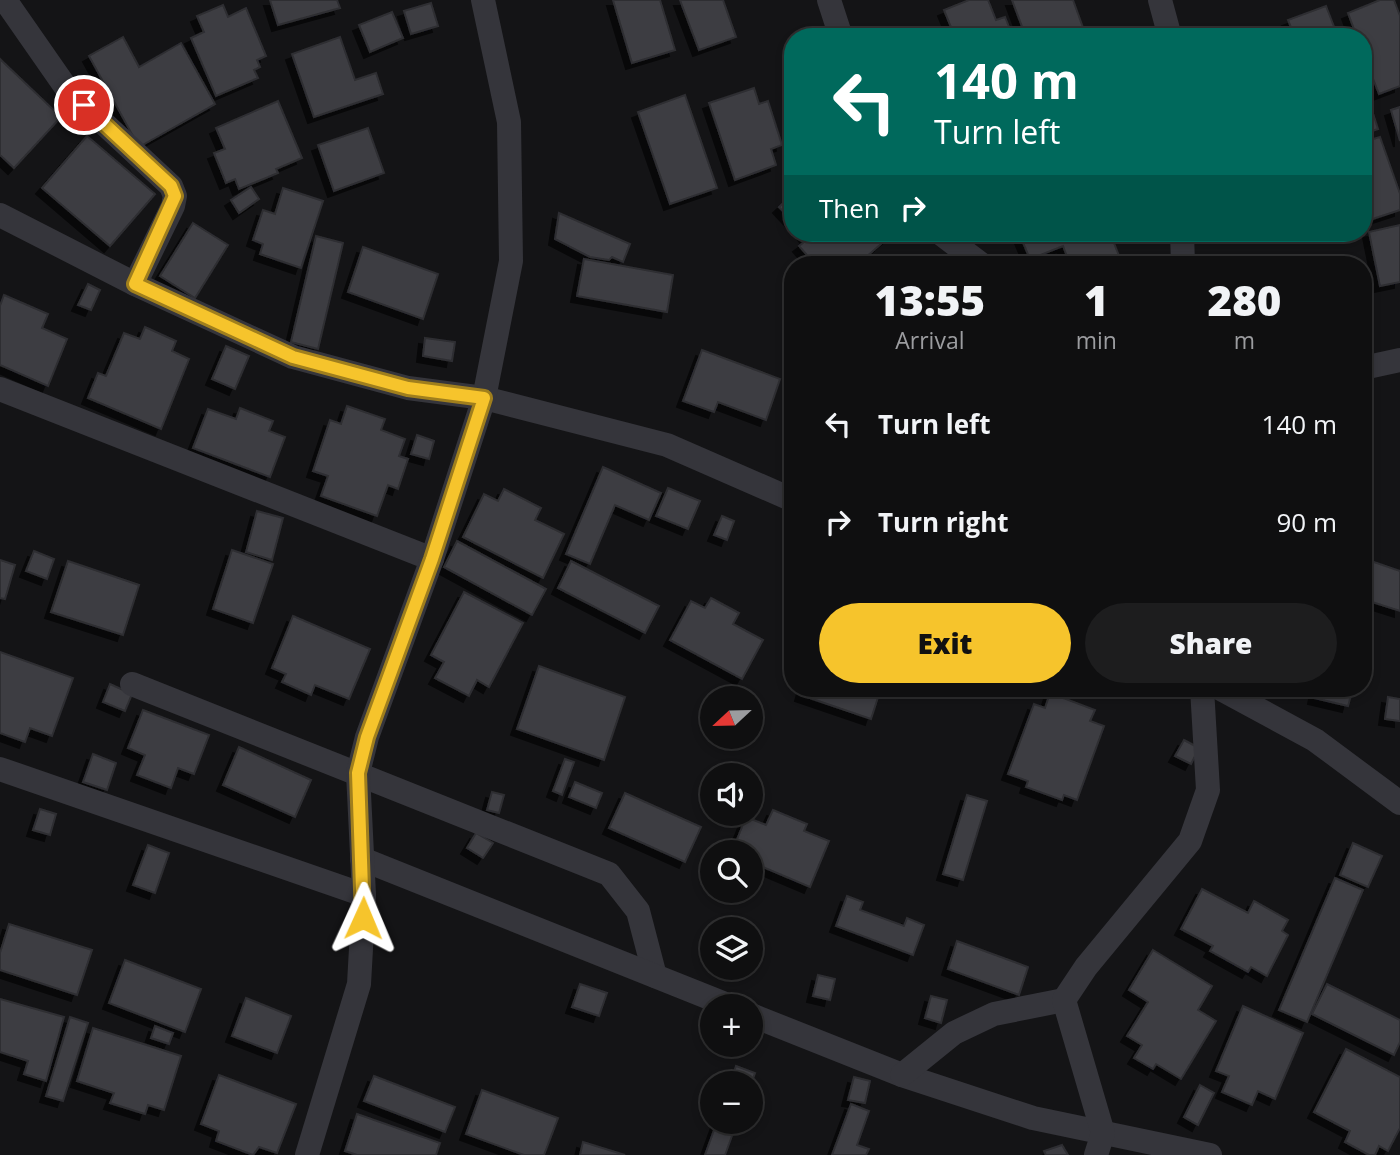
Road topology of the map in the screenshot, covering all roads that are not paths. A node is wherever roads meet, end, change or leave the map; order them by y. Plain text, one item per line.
1 (5, 0) edge
2 (483, 0) edge
3 (829, 0) edge
4 (1160, 0) edge
5 (838, 28) edge
6 (1168, 28) edge
7 (0, 215) edge
8 (952, 242) edge
9 (970, 256) edge
10 (135, 284) junction
11 (1400, 360) edge
12 (1372, 366) edge
13 (0, 389) edge
14 (484, 398) junction
15 (784, 495) edge
16 (432, 559) junction
17 (132, 684) dead end
18 (1203, 697) edge
19 (1236, 697) edge
20 (0, 769) edge
21 (358, 773) junction
22 (1400, 803) edge
23 (362, 859) junction
24 (364, 895) junction
25 (655, 976) junction
26 (700, 994) edge
27 (1064, 1000) junction
28 (763, 1019) edge
29 (902, 1075) junction
30 (1100, 1144) edge
31 (307, 1155) edge
32 (1210, 1155) edge

1 - 10 street
2 - 14 street
3 - 5 street
4 - 6 street
7 - 10 street
8 - 9 street
10 - 14 street
11 - 12 street
13 - 16 street
14 - 15 street
14 - 16 street
16 - 21 street
17 - 21 street
18 - 27 street
19 - 22 street
20 - 24 street
21 - 23 street
21 - 25 street
23 - 24 street
23 - 25 street
24 - 31 street
25 - 26 street
27 - 29 street
27 - 30 street
28 - 29 street
29 - 30 street
30 - 32 street

